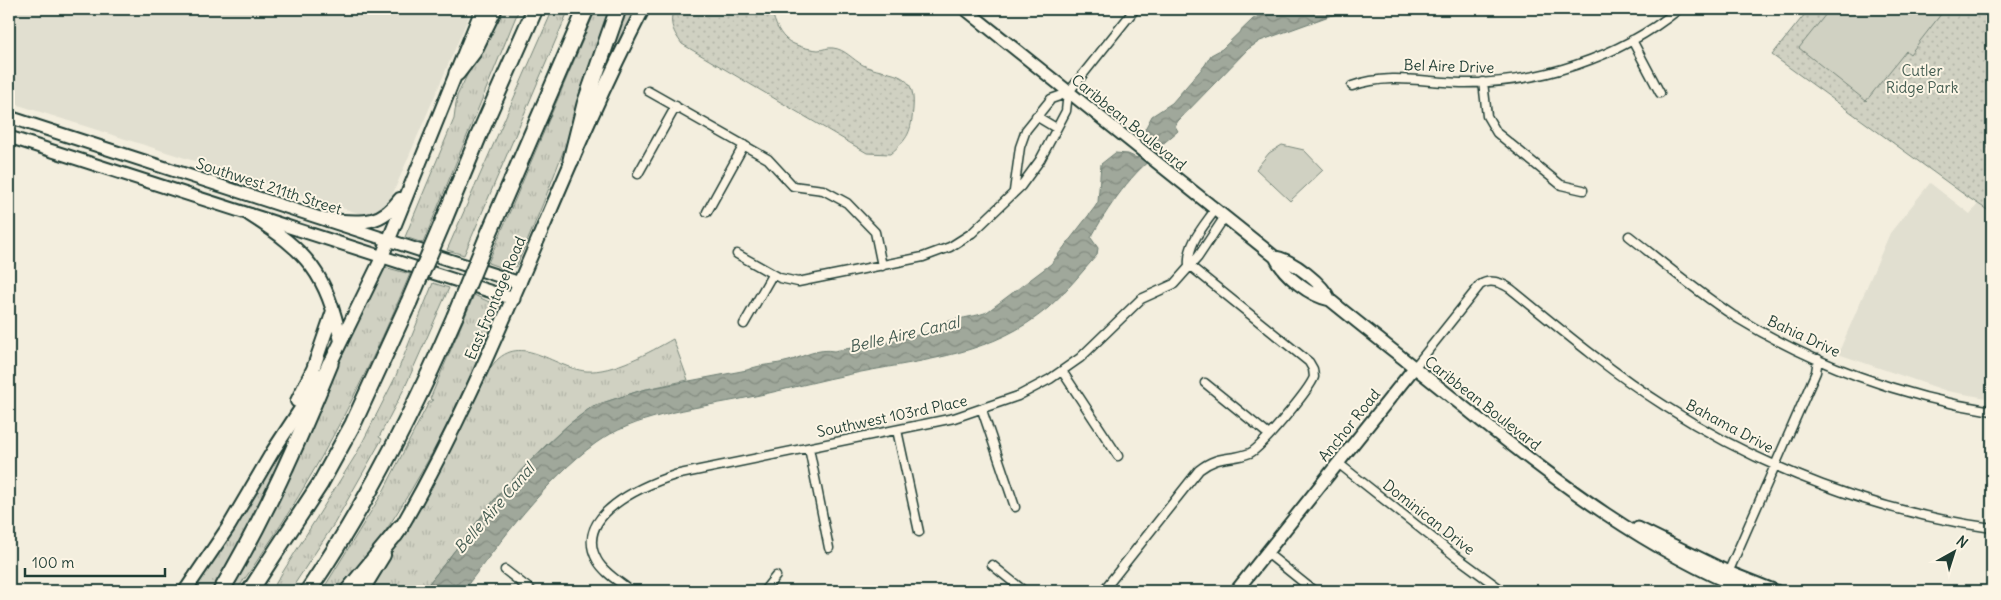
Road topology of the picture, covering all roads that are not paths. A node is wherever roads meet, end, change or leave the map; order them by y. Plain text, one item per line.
1 (482, 9) edge
2 (494, 9) edge
3 (535, 9) edge
4 (586, 9) edge
5 (618, 9) edge
6 (643, 9) edge
7 (1135, 9) edge
8 (1679, 9) edge
9 (971, 11) edge
10 (1632, 40) junction
11 (457, 73) junction
12 (1483, 82) junction
13 (1352, 86) dead end
14 (648, 91) dead end
15 (1068, 93) junction
16 (1660, 93) dead end
17 (676, 106) junction
18 (1036, 116) junction
19 (9, 117) edge
20 (1056, 128) junction
21 (9, 137) edge
22 (744, 145) junction
23 (571, 160) junction
24 (638, 174) dead end
25 (408, 190) junction
26 (1583, 190) dead end
27 (1014, 191) junction
28 (707, 212) dead end
29 (1220, 214) junction
30 (250, 216) junction
31 (328, 220) junction
32 (1629, 236) dead end
33 (388, 241) junction
34 (737, 254) dead end
35 (382, 258) junction
36 (1188, 265) junction
37 (882, 266) junction
38 (772, 275) junction
39 (1488, 282) joint
40 (520, 283) junction
41 (514, 299) junction
42 (334, 308) junction
43 (744, 324) dead end
44 (341, 341) junction
45 (1818, 359) junction
46 (330, 364) junction
47 (1414, 368) junction
48 (1062, 371) junction
49 (1205, 383) dead end
50 (982, 410) junction
51 (1992, 411) edge
52 (897, 430) junction
53 (1269, 435) junction
54 (809, 448) junction
55 (273, 451) junction
56 (1118, 456) dead end
57 (1338, 463) junction
58 (1776, 466) junction
59 (1015, 507) dead end
60 (400, 528) junction
61 (1992, 528) edge
62 (919, 532) dead end
63 (829, 548) dead end
64 (1266, 553) junction
65 (992, 565) dead end
66 (505, 570) dead end
67 (776, 576) dead end
68 (1724, 582) edge
69 (185, 591) edge
70 (220, 591) edge
71 (250, 591) edge
72 (308, 591) edge
73 (348, 591) edge
74 (362, 591) edge
75 (532, 591) edge
76 (631, 591) edge
77 (764, 591) edge
78 (1024, 591) edge
79 (1103, 591) edge
80 (1236, 591) edge
81 (1314, 591) edge
82 (1504, 591) edge
83 (1748, 591) edge
84 (1776, 591) edge

1 - 11 main road
2 - 11 highway
3 - 71 highway, bridge
4 - 72 highway, bridge
5 - 23 highway
6 - 23 main road, East Frontage Road
7 - 15 street
8 - 10 street, Bel Aire Drive
9 - 15 street, Caribbean Boulevard
10 - 12 street, Bel Aire Drive
10 - 16 street
11 - 25 main road
12 - 13 street, Bel Aire Drive
12 - 26 street
14 - 17 street
15 - 18 street
15 - 20 street
15 - 29 street, Caribbean Boulevard
17 - 22 street
17 - 24 street
18 - 20 street
18 - 27 street
19 - 31 street, Southwest 211th Street
20 - 27 street
21 - 30 street
22 - 28 street
22 - 37 street
23 - 40 main road, East Frontage Road
25 - 31 main road
25 - 33 main road
27 - 37 street
29 - 36 street, Southwest 103rd Place
29 - 36 street, Southwest 103rd Place
29 - 47 street, Caribbean Boulevard
30 - 35 street
30 - 42 main road
31 - 33 street, Southwest 211th Street
32 - 45 street, Bahia Drive
33 - 35 main road
33 - 40 street, Southwest 211th Street
34 - 38 street
35 - 41 street
35 - 44 main road
36 - 48 street, Southwest 103rd Place
36 - 53 street
37 - 38 street
38 - 43 street
39 - 47 street, Anchor Road
39 - 58 street, Bahama Drive
40 - 41 main road, East Frontage Road
41 - 60 main road, East Frontage Road
42 - 44 main road
42 - 55 main road
44 - 46 main road
45 - 51 street, Bahia Drive
45 - 58 street
46 - 55 main road
46 - 70 highway
47 - 57 street, Anchor Road
47 - 68 street, Caribbean Boulevard
48 - 50 street, Southwest 103rd Place
48 - 56 street
49 - 53 street
50 - 52 street, Southwest 103rd Place
50 - 59 street
52 - 54 street, Southwest 103rd Place
52 - 62 street
53 - 79 street
54 - 63 street
54 - 76 street, Southwest 103rd Place
55 - 69 main road
57 - 64 street, Anchor Road
57 - 82 street, Dominican Drive
58 - 61 street, Bahama Drive
58 - 68 street
60 - 73 highway
60 - 74 main road, East Frontage Road
64 - 80 street, Anchor Road
64 - 81 street
65 - 78 street
66 - 75 street
67 - 77 street
68 - 83 street, Caribbean Boulevard
68 - 84 street, Caribbean Boulevard

